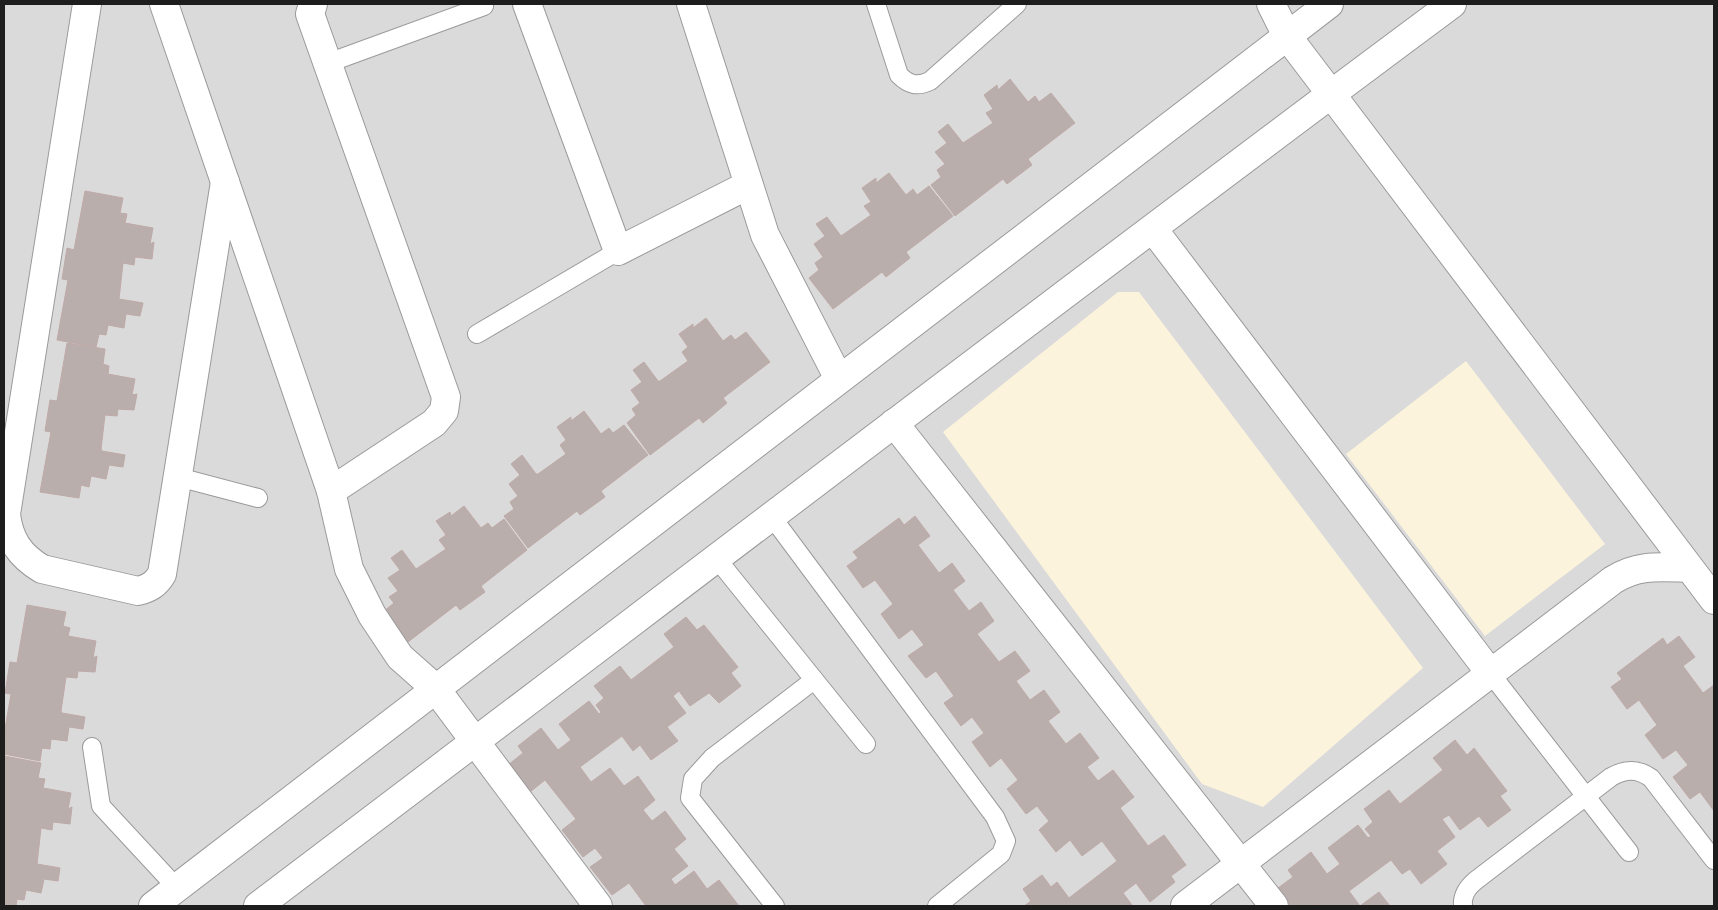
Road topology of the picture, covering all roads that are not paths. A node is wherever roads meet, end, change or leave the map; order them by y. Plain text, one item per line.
1 (87, 4) edge
2 (164, 4) edge
3 (313, 4) edge
4 (527, 4) edge
5 (690, 4) edge
6 (876, 4) edge
7 (1017, 4) edge
8 (1271, 4) edge
9 (1329, 4) edge
10 (1452, 4) edge
11 (484, 6) dead end
12 (1288, 36) junction
13 (328, 63) junction
14 (1331, 94) junction
15 (225, 182) junction
16 (748, 185) junction
17 (1153, 229) junction
18 (618, 251) junction
19 (477, 334) dead end
20 (839, 379) junction
21 (894, 423) junction
22 (178, 477) junction
23 (332, 491) junction
24 (258, 498) dead end
25 (772, 517) junction
26 (717, 559) junction
27 (1689, 568) junction
28 (1714, 600) edge
29 (1491, 674) junction
30 (814, 680) junction
31 (436, 688) junction
32 (475, 742) junction
33 (866, 744) dead end
34 (92, 747) dead end
35 (1586, 797) junction
36 (1629, 852) dead end
37 (1714, 860) edge
38 (1241, 863) junction
39 (177, 888) junction
40 (153, 906) edge
41 (258, 906) edge
42 (598, 906) edge
43 (775, 906) edge
44 (937, 906) edge
45 (1185, 906) edge
46 (1274, 906) edge
47 (1463, 906) edge

1 - 22 street
2 - 15 street
3 - 13 street
4 - 18 street
5 - 16 street
6 - 7 lane
8 - 12 street
9 - 12 street
10 - 14 street
11 - 13 lane
12 - 14 street
12 - 20 street
13 - 23 street
14 - 17 street
14 - 27 street
15 - 22 street
15 - 23 street
16 - 18 street
16 - 20 street
17 - 21 street
17 - 29 street
18 - 19 lane
20 - 31 street
21 - 25 street
21 - 38 street
22 - 24 lane
23 - 31 street
25 - 26 street
25 - 44 lane
26 - 30 lane
26 - 32 street
27 - 28 street
27 - 29 street
29 - 35 lane
29 - 38 street
30 - 33 lane
30 - 43 lane
31 - 32 street
31 - 39 street
32 - 41 street
32 - 42 street
34 - 39 lane
35 - 36 lane
35 - 37 lane
35 - 47 lane
38 - 45 street
38 - 46 street
39 - 40 street

